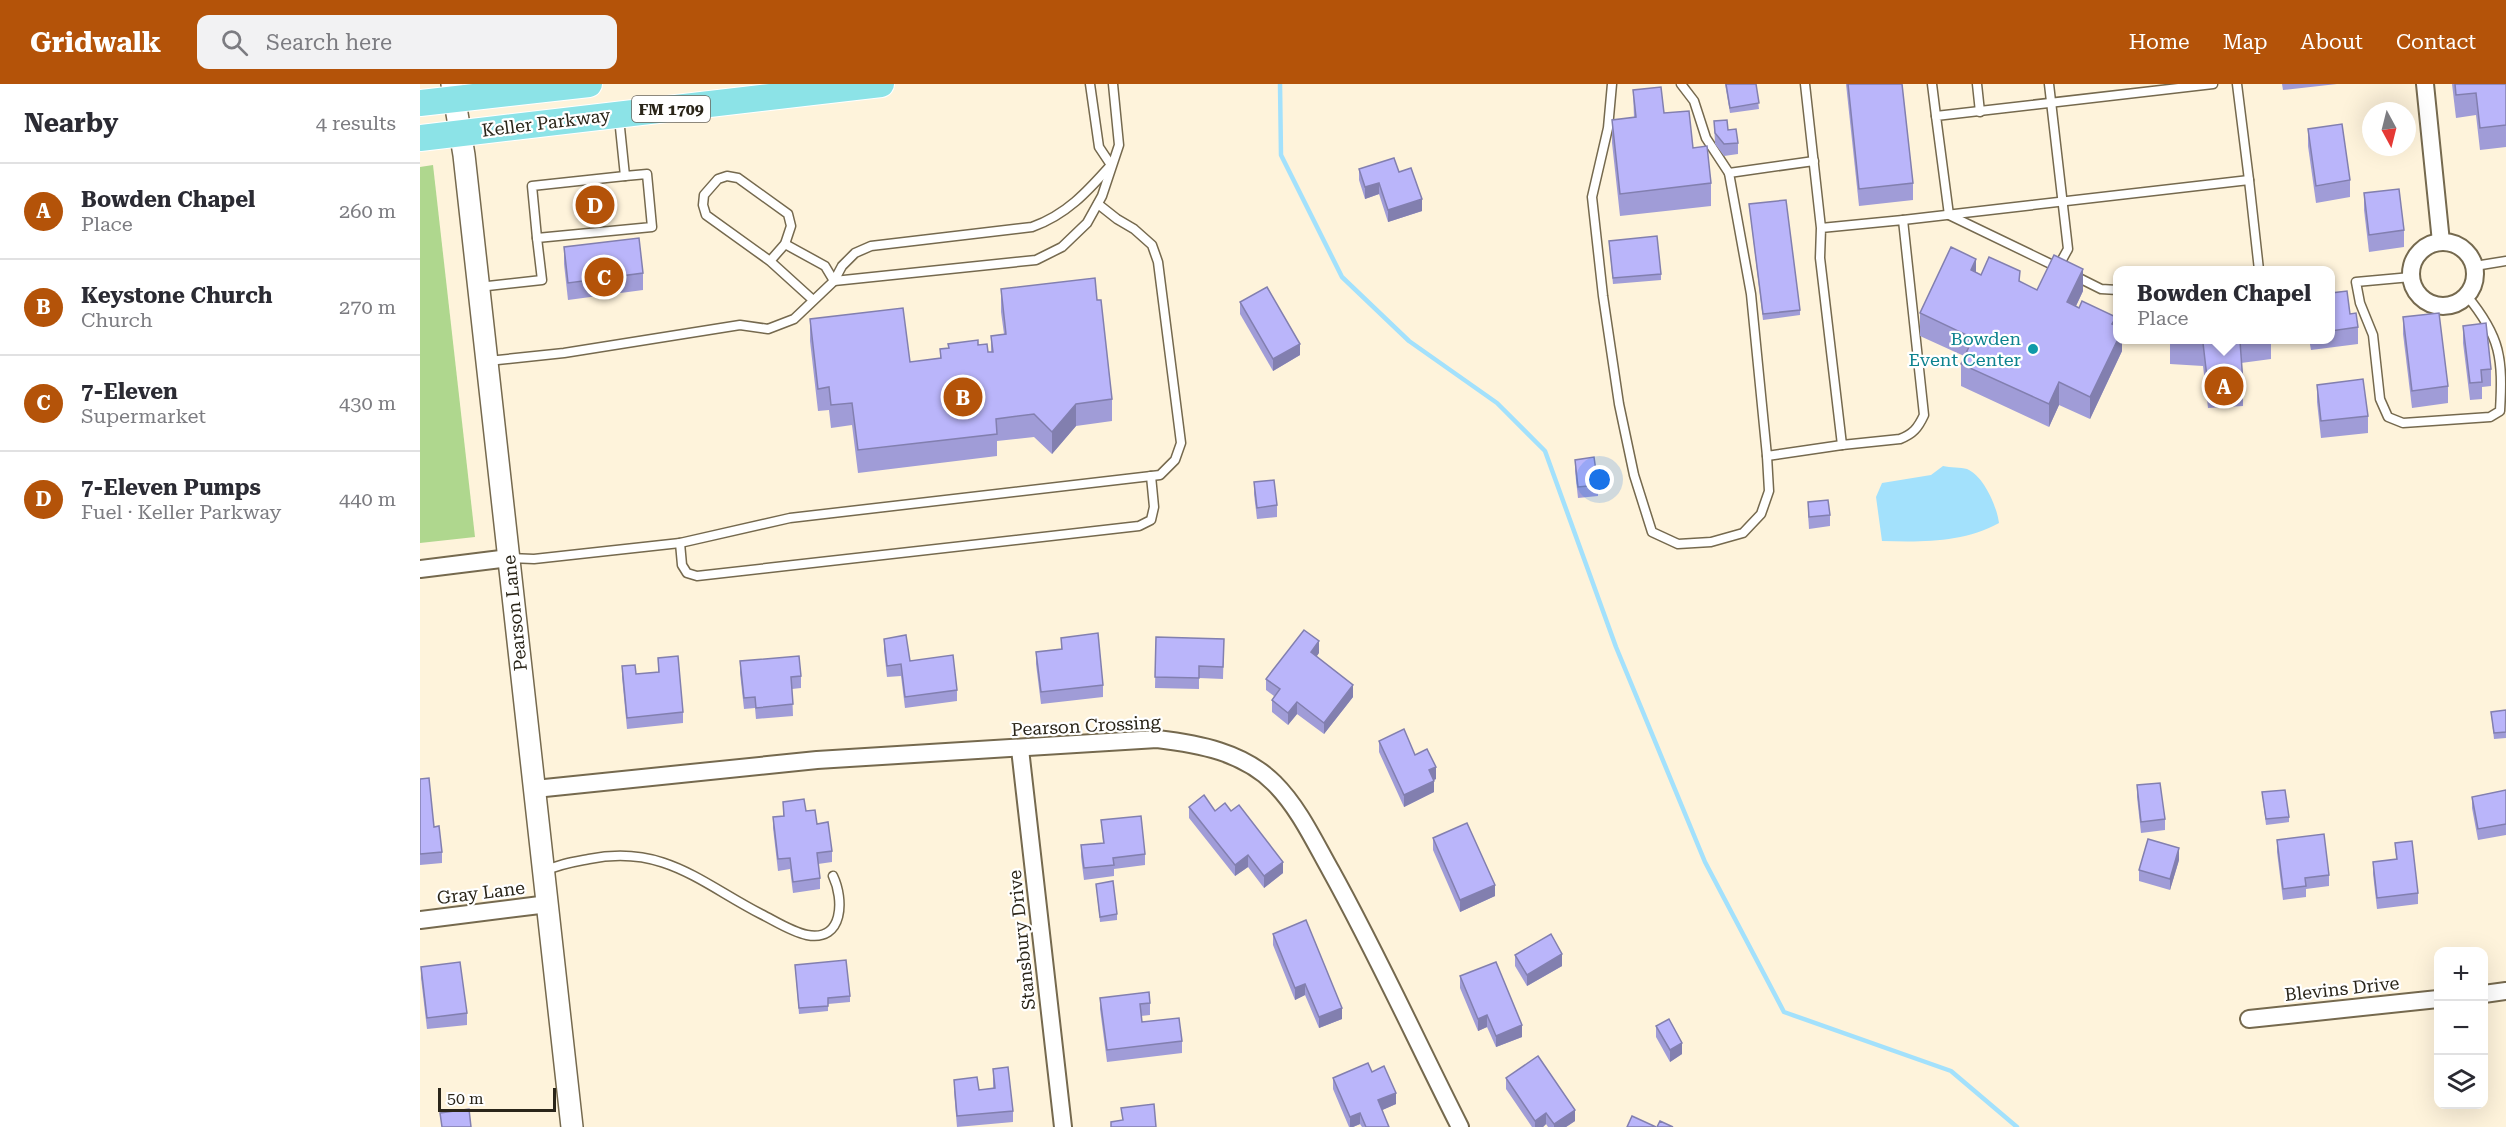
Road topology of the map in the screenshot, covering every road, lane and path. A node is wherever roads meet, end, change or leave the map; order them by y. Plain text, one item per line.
1 (590, 84) edge
2 (881, 84) edge
3 (1090, 84) edge
4 (1113, 84) edge
5 (1612, 84) edge
6 (1681, 84) edge
7 (1805, 84) edge
8 (1932, 84) edge
9 (1977, 84) edge
10 (2049, 84) edge
11 (2213, 84) edge
12 (2237, 84) edge
13 (2425, 84) edge
14 (452, 92) edge
15 (420, 103) edge
16 (2051, 104) junction
17 (1980, 112) junction
18 (619, 115) junction
19 (1936, 116) junction
20 (460, 133) junction
21 (420, 138) edge
22 (1814, 161) junction
23 (1111, 165) junction
24 (1729, 172) junction
25 (625, 176) junction
26 (2249, 180) junction
27 (2062, 202) junction
28 (1098, 204) junction
29 (1949, 215) junction
30 (1903, 220) junction
31 (1821, 228) junction
32 (537, 238) junction
33 (2441, 242) junction
34 (785, 244) junction
35 (770, 261) junction
36 (2506, 261) edge
37 (2259, 266) edge
38 (2475, 266) junction
39 (2058, 267) junction
40 (2411, 277) junction
41 (834, 281) junction
42 (478, 287) junction
43 (2113, 290) edge
44 (2468, 296) junction
45 (813, 300) junction
46 (487, 361) junction
47 (1842, 445) junction
48 (1767, 456) junction
49 (1151, 476) junction
50 (680, 543) junction
51 (509, 558) junction
52 (420, 569) edge
53 (1020, 749) junction
54 (535, 789) junction
55 (544, 872) junction
56 (833, 876) dead end
57 (548, 904) junction
58 (420, 920) edge
59 (2506, 991) edge
60 (2488, 993) edge
61 (2434, 1000) edge
62 (2249, 1019) dead end
63 (572, 1127) edge
64 (1063, 1127) edge
65 (1460, 1127) edge

1 - 14 main road, Keller Parkway
2 - 18 main road, Keller Parkway / FM 1709
3 - 23 lane
4 - 23 lane
5 - 48 lane
6 - 24 lane
7 - 22 lane
8 - 19 lane
9 - 17 lane
10 - 16 lane
11 - 16 lane
12 - 26 lane
13 - 33 street
14 - 15 main road, Keller Parkway
14 - 20 street, Pearson Lane
16 - 17 lane
16 - 27 lane
17 - 19 lane
18 - 20 main road, Keller Parkway / FM 1709
18 - 25 lane
19 - 29 lane
20 - 21 main road, FM 1709
20 - 42 street, Pearson Lane
22 - 24 lane
22 - 31 lane
23 - 28 lane
23 - 41 lane
24 - 48 lane
25 - 32 lane
25 - 32 lane
26 - 27 lane
26 - 37 lane
27 - 29 lane
27 - 39 lane
28 - 41 lane
28 - 49 lane
29 - 30 lane
29 - 39 lane
30 - 31 lane
30 - 47 lane
31 - 47 lane
32 - 42 lane
33 - 38 street
33 - 40 street
34 - 35 lane
34 - 35 lane
34 - 41 lane
35 - 45 lane
36 - 38 lane
38 - 44 street
39 - 43 lane
40 - 44 street
40 - 44 lane
41 - 45 lane
42 - 46 street, Pearson Lane
45 - 46 lane
46 - 51 street, Pearson Lane
47 - 48 lane
49 - 50 lane
49 - 50 lane
50 - 51 lane
51 - 52 street
51 - 54 street, Pearson Lane
53 - 54 street, Pearson Crossing
53 - 64 street, Stansbury Drive
53 - 65 street, Pearson Crossing
54 - 55 street, Pearson Lane
55 - 56 lane
55 - 57 street, Pearson Lane
57 - 58 street, Gray Lane
57 - 63 street, Pearson Lane
59 - 60 street
61 - 62 street, Blevins Drive

